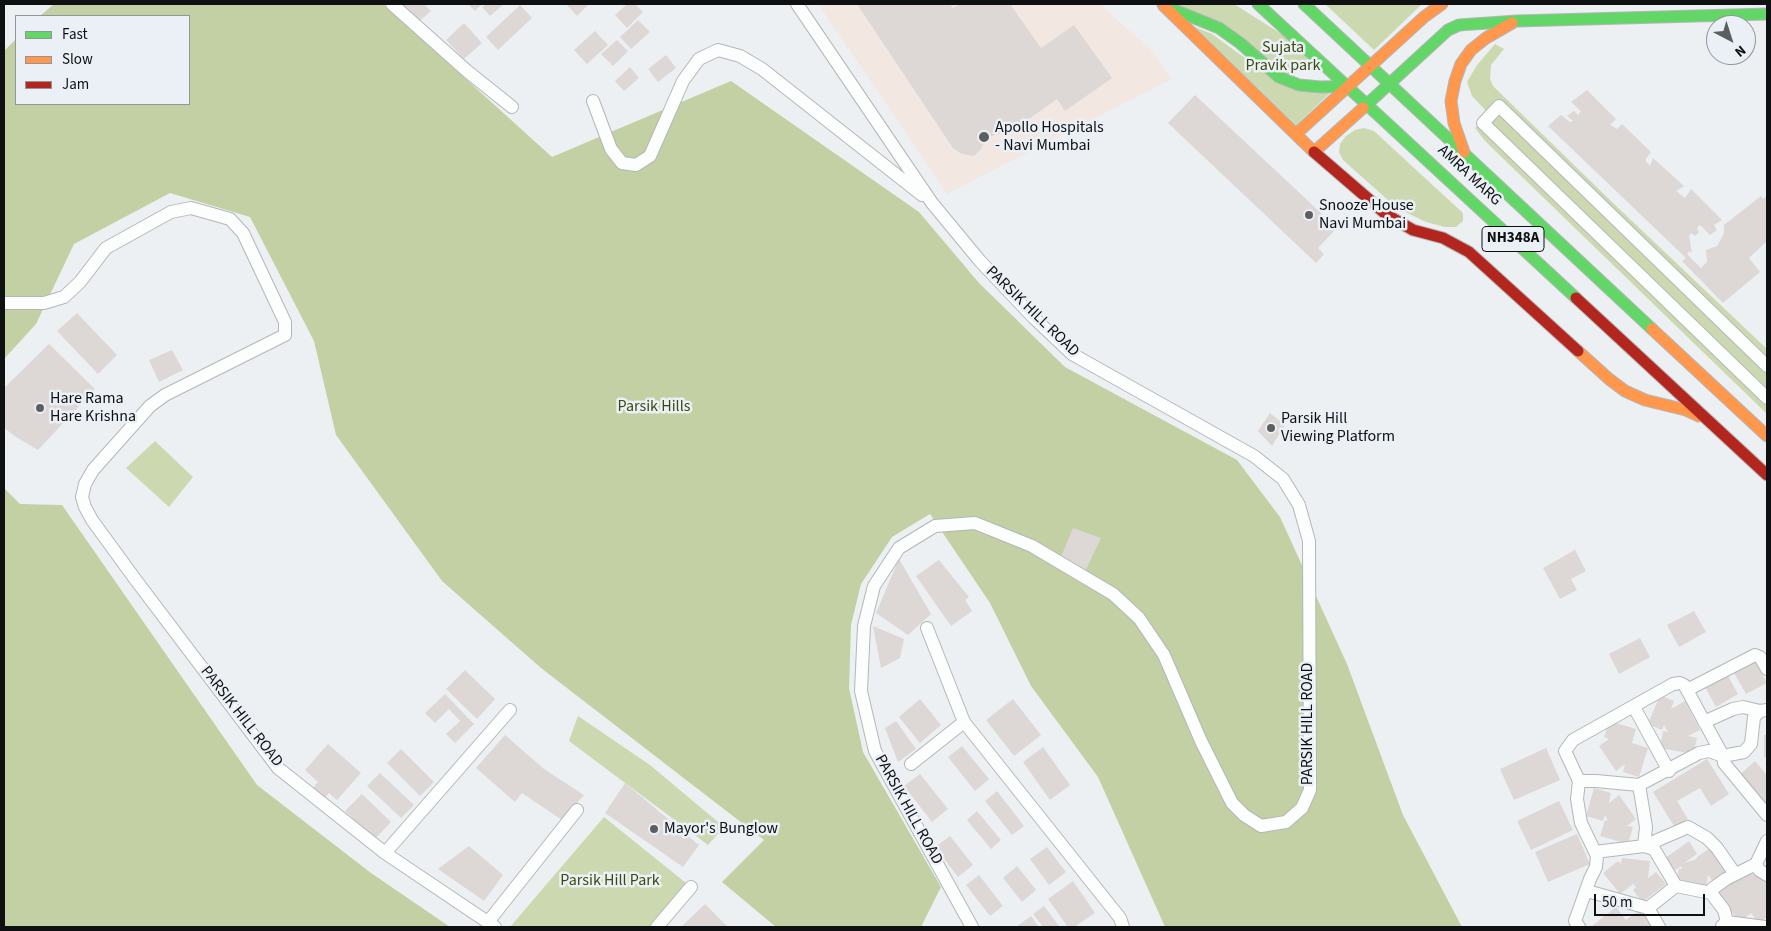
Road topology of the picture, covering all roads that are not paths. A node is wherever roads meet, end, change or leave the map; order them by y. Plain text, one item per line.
1 (392, 4) edge
2 (797, 4) edge
3 (1161, 4) edge
4 (1258, 4) edge
5 (1304, 4) edge
6 (1442, 4) edge
7 (1727, 10) edge
8 (1767, 14) edge
9 (1517, 21) junction
10 (1370, 66) junction
11 (1389, 84) junction
12 (1348, 86) junction
13 (593, 101) dead end
14 (1366, 104) junction
15 (512, 107) dead end
16 (1296, 134) junction
17 (1314, 152) junction
18 (1464, 152) junction
19 (932, 203) junction
20 (4, 303) edge
21 (1767, 366) edge
22 (1767, 398) edge
23 (1713, 424) junction
24 (1767, 436) edge
25 (1767, 475) edge
26 (927, 628) dead end
27 (1767, 669) edge
28 (1687, 690) junction
29 (1634, 707) junction
30 (510, 710) dead end
31 (1764, 711) edge
32 (964, 722) junction
33 (1704, 722) junction
34 (1723, 756) junction
35 (911, 764) dead end
36 (1669, 771) junction
37 (1579, 781) junction
38 (1639, 785) junction
39 (577, 810) dead end
40 (1767, 815) edge
41 (1767, 840) edge
42 (1644, 846) junction
43 (1595, 852) junction
44 (385, 853) junction
45 (1756, 864) junction
46 (1735, 874) junction
47 (1767, 875) edge
48 (1676, 886) junction
49 (691, 887) dead end
50 (1586, 891) junction
51 (1711, 893) junction
52 (1648, 908) junction
53 (1767, 923) edge
54 (1577, 924) edge
55 (491, 925) edge
56 (1724, 925) edge
57 (657, 927) edge
58 (972, 927) edge
59 (1123, 927) edge
60 (1659, 927) edge
61 (1765, 927) edge

1 - 15 street
2 - 19 street, PARSIK HILL ROAD
3 - 12 main road
3 - 16 main road
4 - 12 main road, AMRA MARG / NH348A
5 - 10 main road, AMRA MARG / NH348A
6 - 10 main road
7 - 8 main road
7 - 9 main road
9 - 11 main road
9 - 18 main road
10 - 11 main road, AMRA MARG / NH348A
10 - 12 main road
11 - 14 main road
11 - 18 main road, AMRA MARG / NH348A
12 - 14 main road, AMRA MARG / NH348A
12 - 16 main road
13 - 19 street
14 - 17 main road
14 - 23 main road, AMRA MARG / NH348A
16 - 17 main road
17 - 23 main road
18 - 24 main road, AMRA MARG / NH348A
19 - 58 street, PARSIK HILL ROAD
20 - 44 street, PARSIK HILL ROAD
21 - 22 street
23 - 25 main road, AMRA MARG / NH348A
26 - 32 street
27 - 28 street
28 - 29 street
28 - 33 street
29 - 36 street
29 - 37 street
30 - 44 street
31 - 33 street
31 - 34 street
32 - 35 street
32 - 59 street
33 - 34 street
34 - 36 street
34 - 40 street
36 - 38 street
37 - 38 street
37 - 43 street
38 - 42 street
39 - 55 street
41 - 45 street
42 - 43 street
42 - 46 street
42 - 48 street
43 - 50 street
44 - 55 street, PARSIK HILL ROAD
45 - 46 street
45 - 47 street
46 - 51 street
48 - 51 street
48 - 52 street
49 - 57 street
50 - 52 street
50 - 54 street
51 - 56 street
52 - 60 street
53 - 61 street
56 - 61 street

